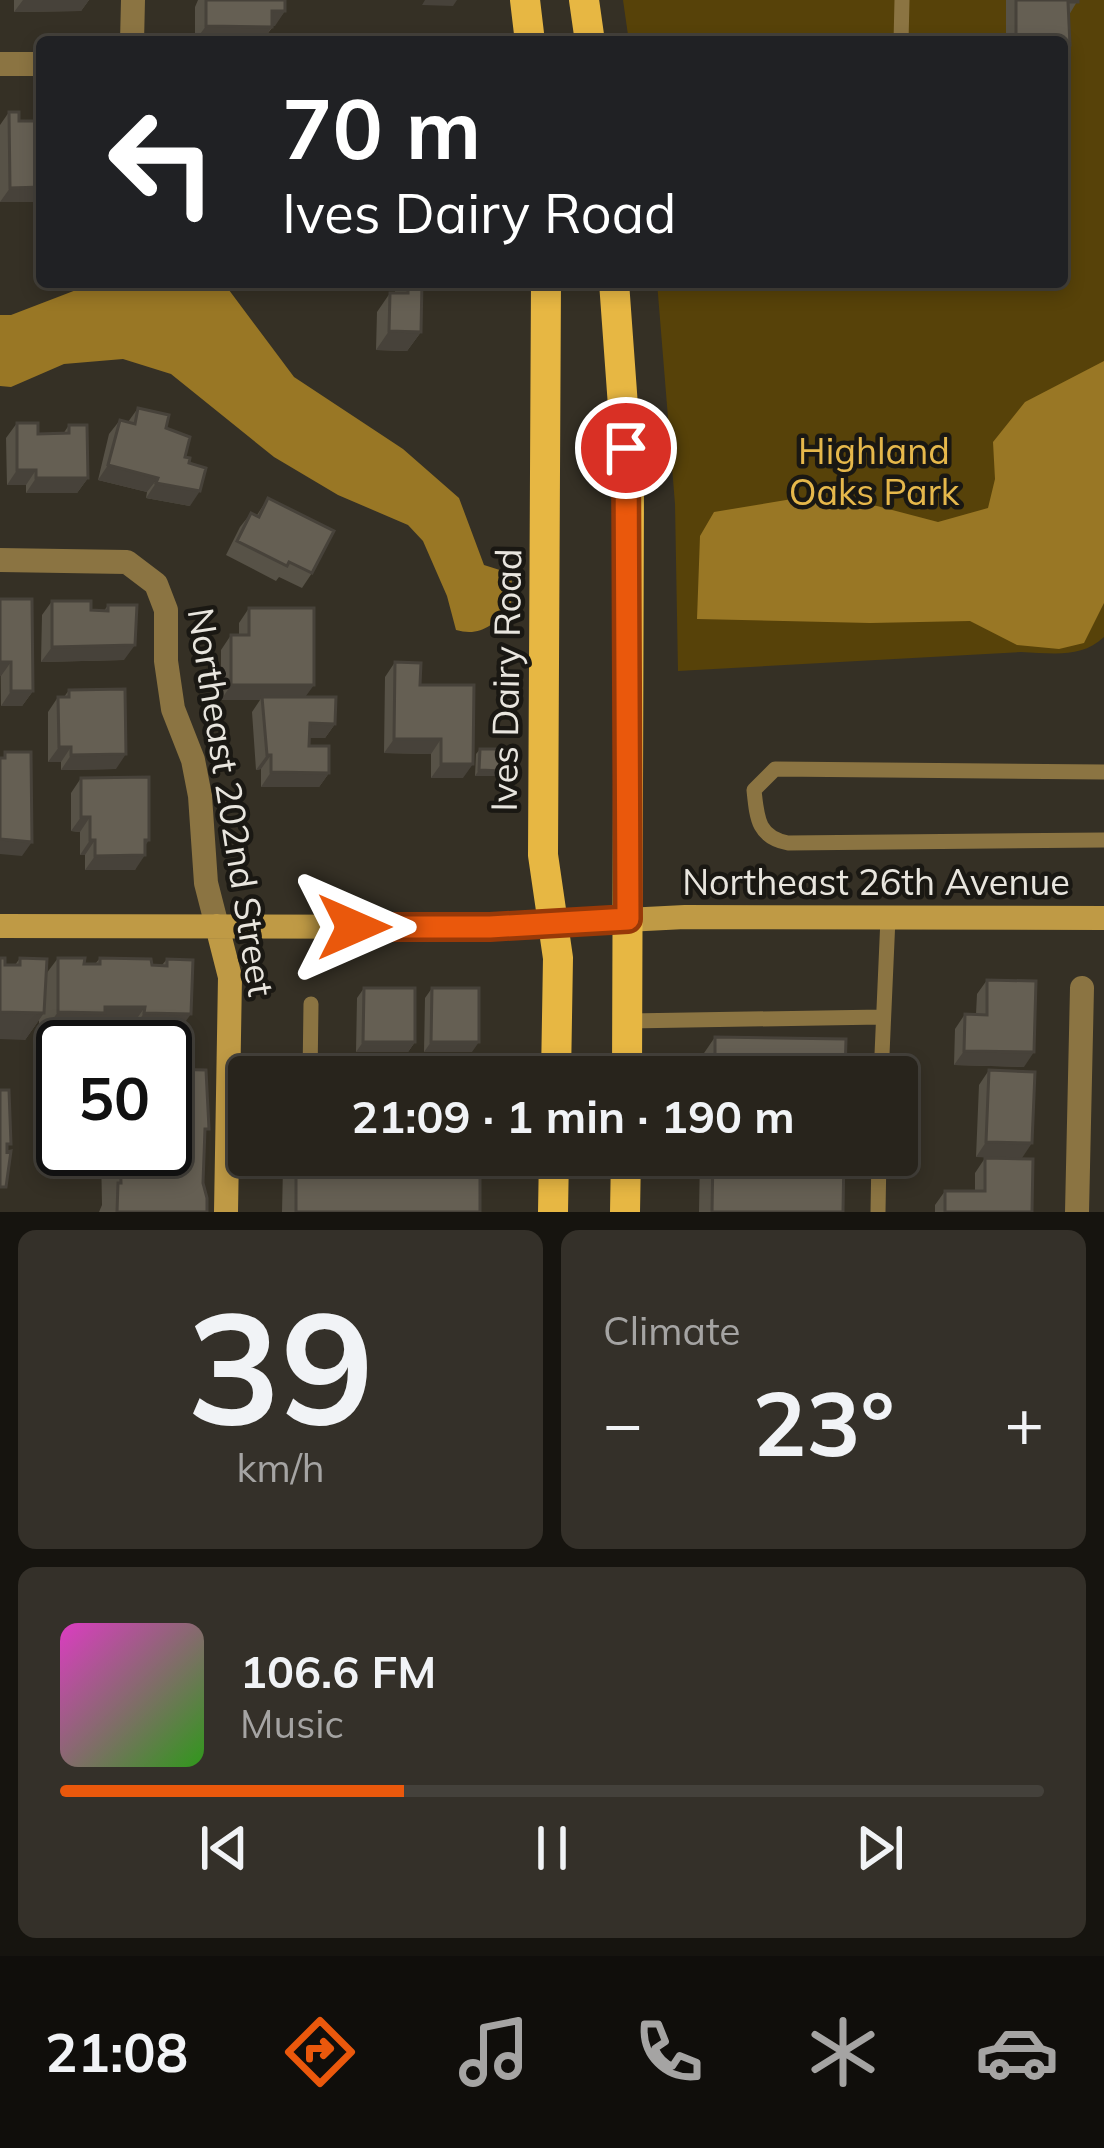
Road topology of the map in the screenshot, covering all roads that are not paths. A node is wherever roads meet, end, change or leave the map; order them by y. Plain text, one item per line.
1 (133, 0) edge
2 (525, 0) edge
3 (584, 0) edge
4 (902, 0) edge
5 (132, 36) edge
6 (529, 36) edge
7 (589, 36) edge
8 (901, 36) edge
9 (0, 64) edge
10 (36, 64) edge
11 (546, 288) edge
12 (614, 288) edge
13 (0, 560) edge
14 (1104, 772) edge
15 (1104, 840) edge
16 (888, 918) junction
17 (1104, 918) edge
18 (628, 919) junction
19 (553, 922) junction
20 (0, 926) edge
21 (218, 926) junction
22 (1082, 988) dead end
23 (311, 1004) dead end
24 (882, 1017) junction
25 (628, 1021) junction
26 (234, 1056) edge
27 (310, 1056) edge
28 (557, 1056) edge
29 (628, 1056) edge
30 (881, 1056) edge
31 (231, 1176) edge
32 (554, 1176) edge
33 (626, 1176) edge
34 (879, 1176) edge
35 (226, 1212) edge
36 (553, 1212) edge
37 (625, 1212) edge
38 (878, 1212) edge
39 (1077, 1212) edge

1 - 5 street
2 - 6 main road
3 - 7 main road
4 - 8 lane
9 - 10 street
11 - 19 main road, Ives Dairy Road
12 - 18 main road
13 - 21 street, Northeast 202nd Street
14 - 15 lane
16 - 17 main road, Northeast 26th Avenue
16 - 18 main road, Northeast 26th Avenue
16 - 24 lane
18 - 19 main road, Northeast 26th Avenue
18 - 25 main road
19 - 21 main road, Northeast 26th Avenue
19 - 28 main road, Ives Dairy Road
20 - 21 main road, Northeast 26th Avenue
21 - 26 main road, Northeast 202nd Street
22 - 39 street
23 - 27 lane
24 - 25 lane
24 - 30 lane
25 - 29 main road
31 - 35 main road, Northeast 202nd Street
32 - 36 main road
33 - 37 main road
34 - 38 lane

